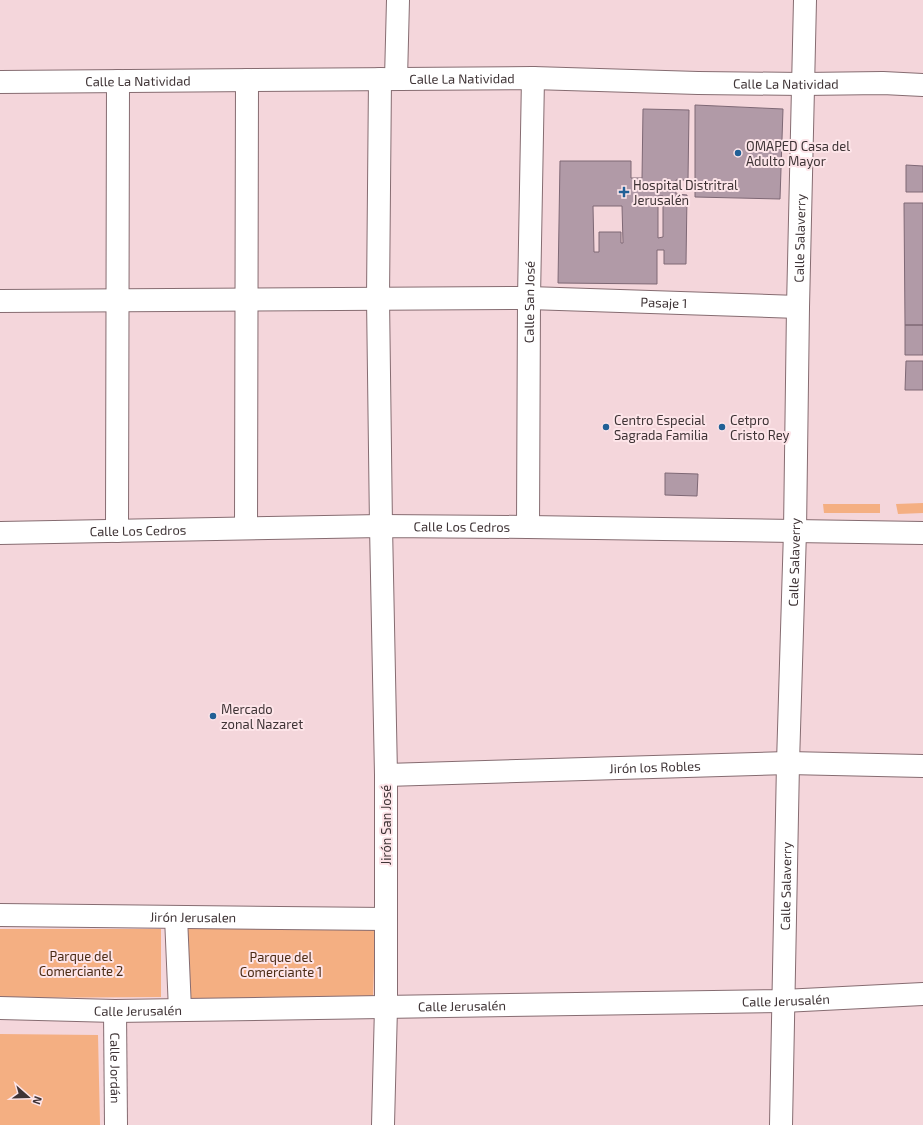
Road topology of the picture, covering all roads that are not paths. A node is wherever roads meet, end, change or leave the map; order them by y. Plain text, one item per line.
1 (398, 0) edge
2 (805, 0) edge
3 (534, 78) junction
4 (388, 79) junction
5 (247, 80) junction
6 (118, 81) junction
7 (0, 82) edge
8 (803, 84) junction
9 (923, 85) edge
10 (378, 298) junction
11 (529, 298) junction
12 (118, 300) junction
13 (246, 300) junction
14 (0, 301) edge
15 (798, 307) junction
16 (380, 526) junction
17 (528, 527) junction
18 (246, 528) junction
19 (117, 531) junction
20 (795, 531) junction
21 (0, 533) edge
22 (923, 533) edge
23 (788, 763) junction
24 (923, 766) edge
25 (386, 775) junction
26 (0, 915) edge
27 (176, 917) junction
28 (386, 919) junction
29 (923, 994) edge
30 (784, 1001) junction
31 (386, 1007) junction
32 (0, 1008) edge
33 (180, 1010) junction
34 (115, 1011) junction
35 (116, 1125) edge
36 (383, 1125) edge
37 (781, 1125) edge

1 - 4 street
2 - 8 street, Calle Salaverry
3 - 4 street, Calle La Natividad
3 - 8 street, Calle La Natividad
3 - 11 street, Calle San José
4 - 5 street, Calle La Natividad
4 - 10 street, Jirón San José
5 - 6 street, Calle La Natividad
5 - 13 street
6 - 7 street, Calle La Natividad
6 - 12 street
8 - 9 street, Calle La Natividad
8 - 15 street, Calle Salaverry
10 - 11 street, Pasaje 1
10 - 13 street, Pasaje 1
10 - 16 street, Jirón San José
11 - 15 street, Pasaje 1
11 - 17 street, Calle San José
12 - 13 street, Pasaje 1
12 - 14 street, Pasaje 1
12 - 19 street
13 - 18 street
15 - 20 street, Calle Salaverry
16 - 17 street, Calle Los Cedros
16 - 18 street, Calle Los Cedros
16 - 25 street, Jirón San José
17 - 20 street, Calle Los Cedros
18 - 19 street, Calle Los Cedros
19 - 21 street, Calle Los Cedros
20 - 22 street, Calle Los Cedros
20 - 23 street, Calle Salaverry
23 - 24 street, Jirón los Robles
23 - 25 street, Jirón los Robles
23 - 30 street, Calle Salaverry
25 - 28 street, Jirón San José
26 - 27 street, Jirón Jerusalen
27 - 28 street, Jirón Jerusalen
27 - 33 street
28 - 31 street, Jirón San José
29 - 30 street, Calle Jerusalén
30 - 31 street, Calle Jerusalén
30 - 37 street, Calle Salaverry
31 - 33 street, Calle Jerusalén
31 - 36 street, Jirón San José
32 - 34 street, Calle Jerusalén
33 - 34 street, Calle Jerusalén
34 - 35 street, Calle Jordán

